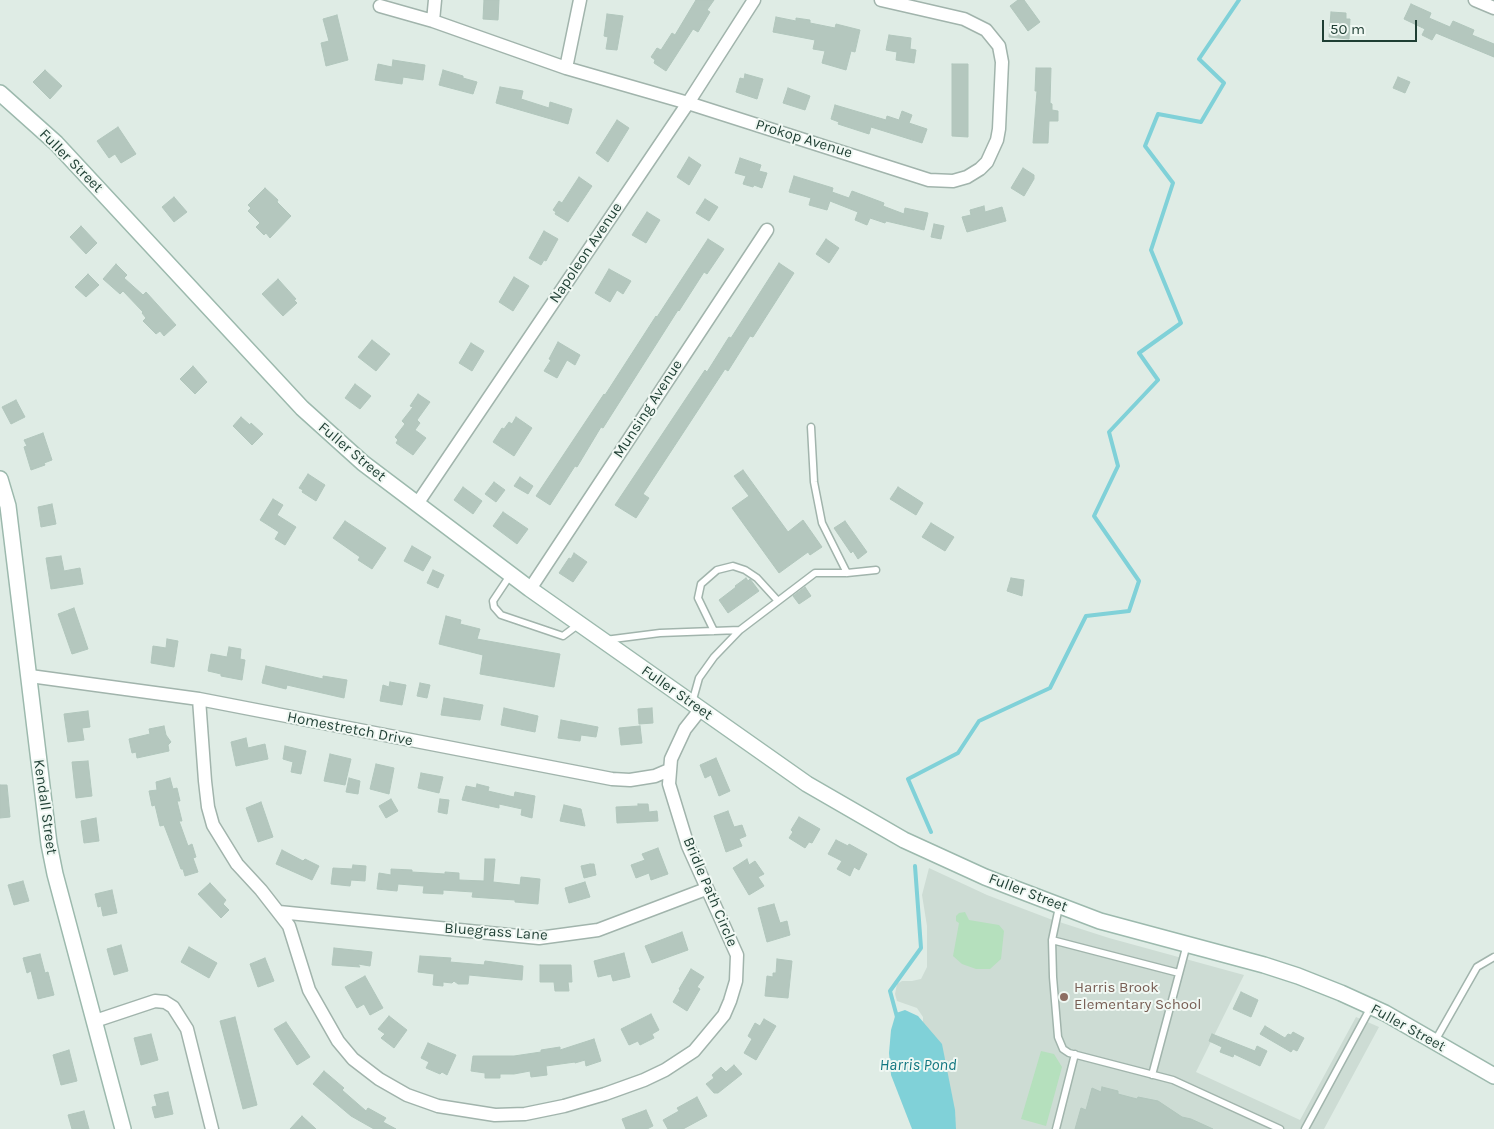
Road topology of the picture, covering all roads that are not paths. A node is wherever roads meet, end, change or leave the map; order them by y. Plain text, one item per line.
1 (435, 0) edge
2 (580, 0) edge
3 (754, 0) edge
4 (881, 0) edge
5 (1475, 0) edge
6 (380, 6) dead end
7 (1494, 8) edge
8 (433, 22) junction
9 (566, 68) junction
10 (3, 101) edge
11 (688, 103) junction
12 (767, 230) dead end
13 (811, 427) dead end
14 (0, 479) edge
15 (417, 504) junction
16 (876, 570) dead end
17 (847, 573) junction
18 (510, 574) junction
19 (530, 589) junction
20 (778, 601) junction
21 (579, 624) junction
22 (740, 630) junction
23 (714, 631) junction
24 (602, 640) junction
25 (30, 676) junction
26 (199, 699) junction
27 (696, 707) junction
28 (669, 770) junction
29 (706, 889) junction
30 (1060, 905) junction
31 (279, 912) junction
32 (1052, 940) junction
33 (1187, 944) junction
34 (1494, 957) edge
35 (1179, 973) junction
36 (1372, 1007) junction
37 (95, 1021) junction
38 (1435, 1042) junction
39 (1075, 1054) junction
40 (1152, 1075) junction
41 (1494, 1076) edge
42 (123, 1129) edge
43 (212, 1129) edge
44 (1056, 1129) edge
45 (1280, 1129) edge
46 (1305, 1129) edge

1 - 8 street
2 - 9 street
3 - 11 street, Napoleon Avenue
4 - 11 street, Prokop Avenue
5 - 7 street
6 - 8 street, Prokop Avenue
8 - 9 street, Prokop Avenue
9 - 11 street, Prokop Avenue
10 - 15 street, Fuller Street
11 - 15 street, Napoleon Avenue
12 - 19 street, Munsing Avenue
13 - 17 lane
14 - 25 street, Kendall Street
15 - 18 street, Fuller Street
16 - 17 lane
17 - 20 lane
18 - 19 street, Fuller Street
18 - 21 lane
19 - 21 street, Fuller Street
20 - 22 lane
20 - 23 lane
21 - 24 street, Fuller Street
22 - 23 lane
22 - 27 lane
23 - 24 lane
24 - 27 street, Fuller Street
25 - 26 street, Homestretch Drive
25 - 37 street, Kendall Street
26 - 28 street, Homestretch Drive
26 - 31 street, Bridle Path Circle
27 - 28 street, Bridle Path Circle
27 - 30 street, Fuller Street
28 - 29 street, Bridle Path Circle
29 - 31 street, Bluegrass Lane
29 - 31 street, Bridle Path Circle
30 - 32 lane
30 - 33 street, Fuller Street
32 - 35 lane
32 - 39 lane
33 - 35 lane
33 - 36 street, Fuller Street
34 - 38 lane
35 - 40 lane
36 - 38 street, Fuller Street
36 - 46 lane
37 - 42 street, Kendall Street
37 - 43 street
38 - 41 street, Fuller Street
39 - 40 lane
39 - 44 lane
40 - 45 lane

